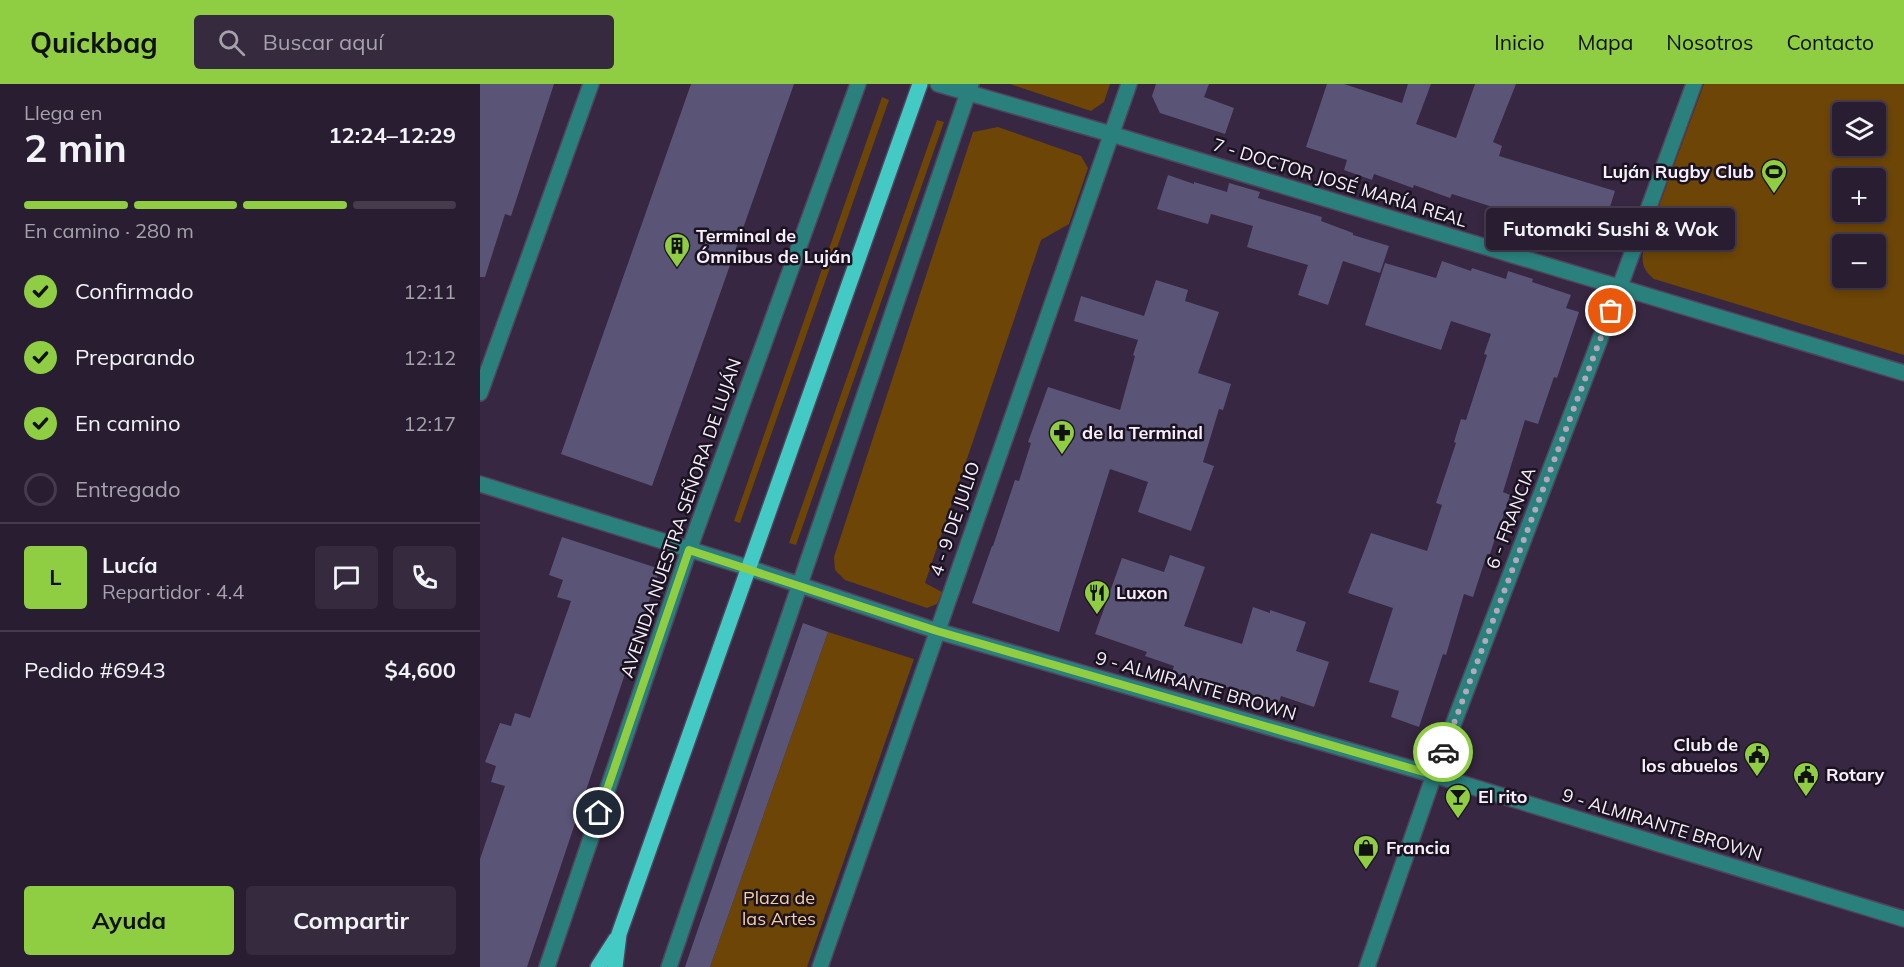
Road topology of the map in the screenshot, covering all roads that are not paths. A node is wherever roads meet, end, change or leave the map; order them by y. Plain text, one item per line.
1 (591, 84) edge
2 (858, 84) edge
3 (920, 84) edge
4 (938, 84) edge
5 (1129, 84) edge
6 (1694, 84) edge
7 (969, 89) edge
8 (1111, 134) junction
9 (1619, 289) junction
10 (1904, 373) edge
11 (480, 393) edge
12 (480, 484) edge
13 (689, 550) junction
14 (749, 568) junction
15 (798, 585) junction
16 (937, 631) junction
17 (1434, 775) junction
18 (1904, 919) edge
19 (619, 934) junction
20 (547, 967) edge
21 (598, 967) edge
22 (615, 967) edge
23 (669, 967) edge
24 (820, 967) edge
25 (1367, 967) edge

1 - 11 street
2 - 13 street, AVENIDA NUESTRA SEÑORA DE LUJÁN
3 - 14 main road
4 - 7 street, 7 - DOCTOR JOSÉ MARÍA REAL
5 - 8 street, 4 - 9 DE JULIO
6 - 9 street, 6 - FRANCIA
7 - 8 street, 7 - DOCTOR JOSÉ MARÍA REAL
7 - 15 street
8 - 9 street, 7 - DOCTOR JOSÉ MARÍA REAL
8 - 16 street, 4 - 9 DE JULIO
9 - 10 street, 7 - DOCTOR JOSÉ MARÍA REAL
9 - 17 street, 6 - FRANCIA
12 - 13 street, 9 - ALMIRANTE BROWN
13 - 14 street, 9 - ALMIRANTE BROWN
13 - 20 street, AVENIDA NUESTRA SEÑORA DE LUJÁN
14 - 15 street, 9 - ALMIRANTE BROWN
14 - 19 main road
15 - 16 street, 9 - ALMIRANTE BROWN
15 - 23 street
16 - 17 street, 9 - ALMIRANTE BROWN
16 - 24 street, 4 - 9 DE JULIO
17 - 18 street, 9 - ALMIRANTE BROWN
17 - 25 street, 6 - FRANCIA
19 - 21 main road
19 - 22 main road

